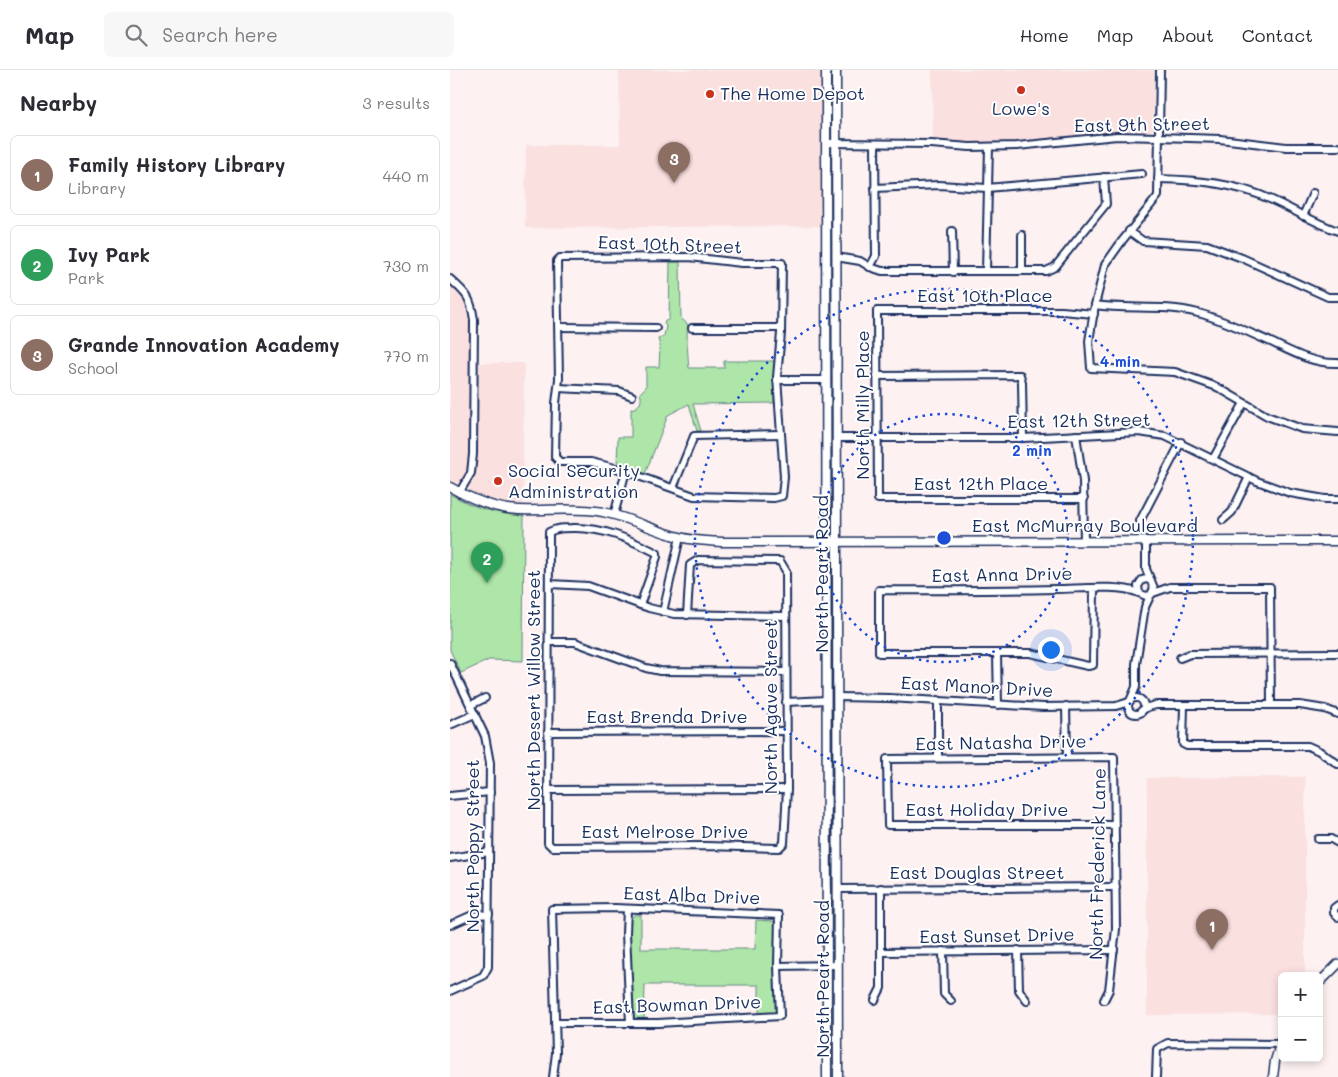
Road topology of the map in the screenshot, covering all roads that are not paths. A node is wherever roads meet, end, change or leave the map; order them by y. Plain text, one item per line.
1 (826, 70) edge
2 (836, 70) edge
3 (1160, 70) edge
4 (1160, 137) junction
5 (826, 143) junction
6 (836, 143) junction
7 (875, 144) junction
8 (989, 147) junction
9 (1338, 147) edge
10 (1142, 174) dead end
11 (1104, 177) junction
12 (1158, 179) junction
13 (989, 187) junction
14 (875, 188) junction
15 (1313, 193) dead end
16 (1303, 216) junction
17 (952, 231) dead end
18 (1338, 231) edge
19 (1129, 232) junction
20 (1022, 235) dead end
21 (836, 257) junction
22 (870, 267) junction
23 (986, 271) junction
24 (1022, 271) junction
25 (954, 272) junction
26 (450, 280) edge
27 (1338, 297) edge
28 (1095, 305) junction
29 (877, 311) joint
30 (1094, 314) junction
31 (559, 327) junction
32 (656, 328) dead end
33 (692, 328) dead end
34 (781, 328) junction
35 (1338, 363) edge
36 (877, 376) junction
37 (777, 380) junction
38 (827, 380) junction
39 (558, 388) junction
40 (632, 396) dead end
41 (1244, 403) junction
42 (1338, 432) edge
43 (781, 434) junction
44 (1076, 435) junction
45 (837, 438) junction
46 (878, 438) junction
47 (1023, 438) junction
48 (1181, 442) junction
49 (1213, 459) junction
50 (626, 471) junction
51 (1249, 478) junction
52 (450, 487) edge
53 (673, 488) junction
54 (459, 493) junction
55 (878, 499) joint
56 (1084, 499) junction
57 (1338, 499) edge
58 (614, 515) junction
59 (1140, 520) dead end
60 (1223, 520) dead end
61 (680, 537) junction
62 (1146, 540) junction
63 (827, 541) junction
64 (837, 541) junction
65 (1084, 541) junction
66 (1338, 541) edge
67 (1146, 569) junction
68 (1152, 582) junction
69 (1139, 583) junction
70 (550, 584) junction
71 (1170, 587) junction
72 (1094, 589) junction
73 (1125, 589) junction
74 (1140, 594) junction
75 (1152, 594) junction
76 (640, 605) junction
77 (1145, 607) junction
78 (663, 612) junction
79 (687, 614) junction
80 (786, 616) junction
81 (550, 642) junction
82 (998, 653) junction
83 (1271, 653) junction
84 (1338, 653) edge
85 (1180, 658) dead end
86 (450, 663) edge
87 (786, 672) junction
88 (1136, 687) junction
89 (837, 697) junction
90 (485, 698) dead end
91 (828, 700) junction
92 (938, 700) junction
93 (1141, 701) junction
94 (786, 702) junction
95 (1129, 702) junction
96 (1272, 704) junction
97 (471, 705) junction
98 (998, 705) junction
99 (1156, 705) junction
100 (1066, 706) junction
101 (1116, 706) junction
102 (1184, 706) junction
103 (1141, 711) junction
104 (1131, 712) junction
105 (475, 714) junction
106 (1338, 714) edge
107 (450, 725) edge
108 (786, 731) junction
109 (548, 732) junction
110 (1067, 757) junction
111 (1114, 757) joint
112 (938, 758) junction
113 (1338, 764) edge
114 (787, 789) junction
115 (548, 790) junction
116 (490, 792) junction
117 (450, 796) edge
118 (888, 825) joint
119 (1116, 825) junction
120 (1318, 839) dead end
121 (1338, 843) edge
122 (552, 847) joint
123 (779, 848) joint
124 (489, 852) junction
125 (450, 858) edge
126 (1116, 887) junction
127 (881, 888) junction
128 (838, 889) junction
129 (1336, 906) edge
130 (627, 908) junction
131 (489, 914) junction
132 (1338, 917) edge
133 (450, 925) edge
134 (1018, 950) junction
135 (1114, 950) junction
136 (943, 951) junction
137 (880, 952) junction
138 (1338, 964) edge
139 (827, 965) junction
140 (838, 965) junction
141 (778, 966) junction
142 (1323, 979) edge
143 (450, 991) edge
144 (875, 1000) dead end
145 (1104, 1000) dead end
146 (952, 1001) dead end
147 (1027, 1001) dead end
148 (555, 1023) junction
149 (630, 1023) junction
150 (1278, 1041) edge
151 (1278, 1051) edge
152 (553, 1077) edge
153 (827, 1077) edge
154 (838, 1077) edge
155 (1156, 1077) edge
156 (1273, 1077) edge

1 - 5 street, North Peart Road
2 - 6 street, North Peart Road
3 - 4 street
4 - 8 street, East 9th Street
4 - 9 street, East 9th Street
4 - 12 street
5 - 6 street, East 9th Street
5 - 38 street, North Peart Road
6 - 7 street, East 9th Street
6 - 21 street, North Peart Road
7 - 8 street, East 9th Street
7 - 14 street
8 - 13 street
10 - 11 street
11 - 13 street
11 - 24 street
12 - 16 street
12 - 19 street
13 - 14 street
13 - 23 street
14 - 22 street
15 - 16 street
16 - 18 street
17 - 25 street
19 - 27 street
19 - 28 street
20 - 24 street
21 - 22 street
21 - 45 street, North Peart Road
22 - 25 street
23 - 24 street
23 - 25 street
26 - 54 street
28 - 30 street
28 - 35 street
29 - 30 street, East 10th Place
29 - 36 street, North Milly Place
30 - 41 street
31 - 32 street
31 - 34 street, East 10th Street
31 - 39 street
33 - 34 street
34 - 37 street
36 - 46 street, North Milly Place
36 - 47 street
37 - 38 street
37 - 43 street
38 - 63 street, North Peart Road
39 - 40 street
39 - 50 street
41 - 42 street
41 - 49 street
43 - 53 street
43 - 53 street
44 - 47 street, East 12th Street
44 - 48 street, East 12th Street
44 - 56 street
45 - 46 street, East 12th Street
45 - 64 street, North Peart Road
46 - 47 street, East 12th Street
46 - 55 street, North Milly Place
48 - 49 street, East 12th Street
48 - 59 street
49 - 51 street, East 12th Street
50 - 53 street
50 - 58 street
51 - 57 street, East 12th Street
51 - 60 street
52 - 54 street, East McMurray Boulevard
54 - 58 street, East McMurray Boulevard
55 - 56 street, East 12th Place
56 - 65 street
58 - 61 street, East McMurray Boulevard
61 - 63 street, East McMurray Boulevard
61 - 78 street
62 - 65 street, East McMurray Boulevard
62 - 66 street, East McMurray Boulevard
62 - 67 street
63 - 64 street, East McMurray Boulevard
63 - 91 street, North Peart Road
64 - 65 street, East McMurray Boulevard
64 - 89 street, North Peart Road
67 - 68 street
67 - 69 street
68 - 69 street
68 - 71 street
68 - 75 street
69 - 73 street, East Anna Drive
69 - 74 street
70 - 76 street
70 - 76 street, North Desert Willow Street
70 - 81 street, North Desert Willow Street
71 - 75 street
71 - 83 street
72 - 73 street, East Anna Drive
72 - 82 street
72 - 82 street, East Anna Drive
73 - 74 street, East Anna Drive
74 - 75 street
74 - 77 street
75 - 77 street
76 - 78 street
77 - 88 street
78 - 79 street
79 - 80 street
79 - 80 street, North Agave Street
80 - 87 street, North Agave Street
81 - 87 street
81 - 109 street, North Desert Willow Street
82 - 98 street
83 - 84 street
83 - 85 street
83 - 96 street
86 - 97 street, North Poppy Street
87 - 94 street, North Agave Street
88 - 93 street
88 - 95 street
89 - 92 street, East Manor Drive
89 - 128 street, North Peart Road
90 - 97 street
91 - 94 street
91 - 139 street, North Peart Road
92 - 98 street, East Manor Drive
92 - 112 street
93 - 95 street
93 - 99 street
93 - 103 street
94 - 108 street, North Agave Street
95 - 101 street, East Manor Drive
95 - 104 street
96 - 102 street
96 - 106 street
97 - 105 street, North Poppy Street
98 - 100 street, East Manor Drive
99 - 102 street
99 - 103 street
100 - 101 street, East Manor Drive
100 - 110 street
101 - 104 street, East Manor Drive
102 - 113 street
103 - 104 street
105 - 107 street
105 - 116 street, North Poppy Street
108 - 109 street, East Brenda Drive
108 - 114 street, North Agave Street
109 - 115 street, North Desert Willow Street
110 - 111 street, East Natasha Drive
110 - 112 street, East Natasha Drive
111 - 119 street, North Frederick Lane
112 - 118 street, East Natasha Drive
114 - 115 street
114 - 123 street, North Agave Street
115 - 122 street, North Desert Willow Street
116 - 117 street
116 - 124 street, North Poppy Street
118 - 119 street, East Holiday Drive
119 - 126 street, North Frederick Lane
120 - 121 street
122 - 123 street, East Melrose Drive
124 - 125 street
124 - 131 street, North Poppy Street
126 - 127 street, East Douglas Street
126 - 135 street, North Frederick Lane
127 - 128 street, East Douglas Street
127 - 137 street
128 - 140 street, North Peart Road
129 - 132 street
130 - 141 street, East Alba Drive
130 - 148 street, East Alba Drive
130 - 149 street
131 - 133 street
131 - 143 street, North Poppy Street
134 - 135 street, East Sunset Drive
134 - 136 street, East Sunset Drive
134 - 147 street
135 - 145 street, North Frederick Lane
136 - 137 street, East Sunset Drive
136 - 146 street
137 - 144 street
138 - 142 street
139 - 140 street
139 - 141 street
139 - 153 street, North Peart Road
140 - 154 street, North Peart Road
141 - 149 street, East Bowman Drive
148 - 149 street, East Bowman Drive
148 - 152 street
150 - 155 street
151 - 156 street

